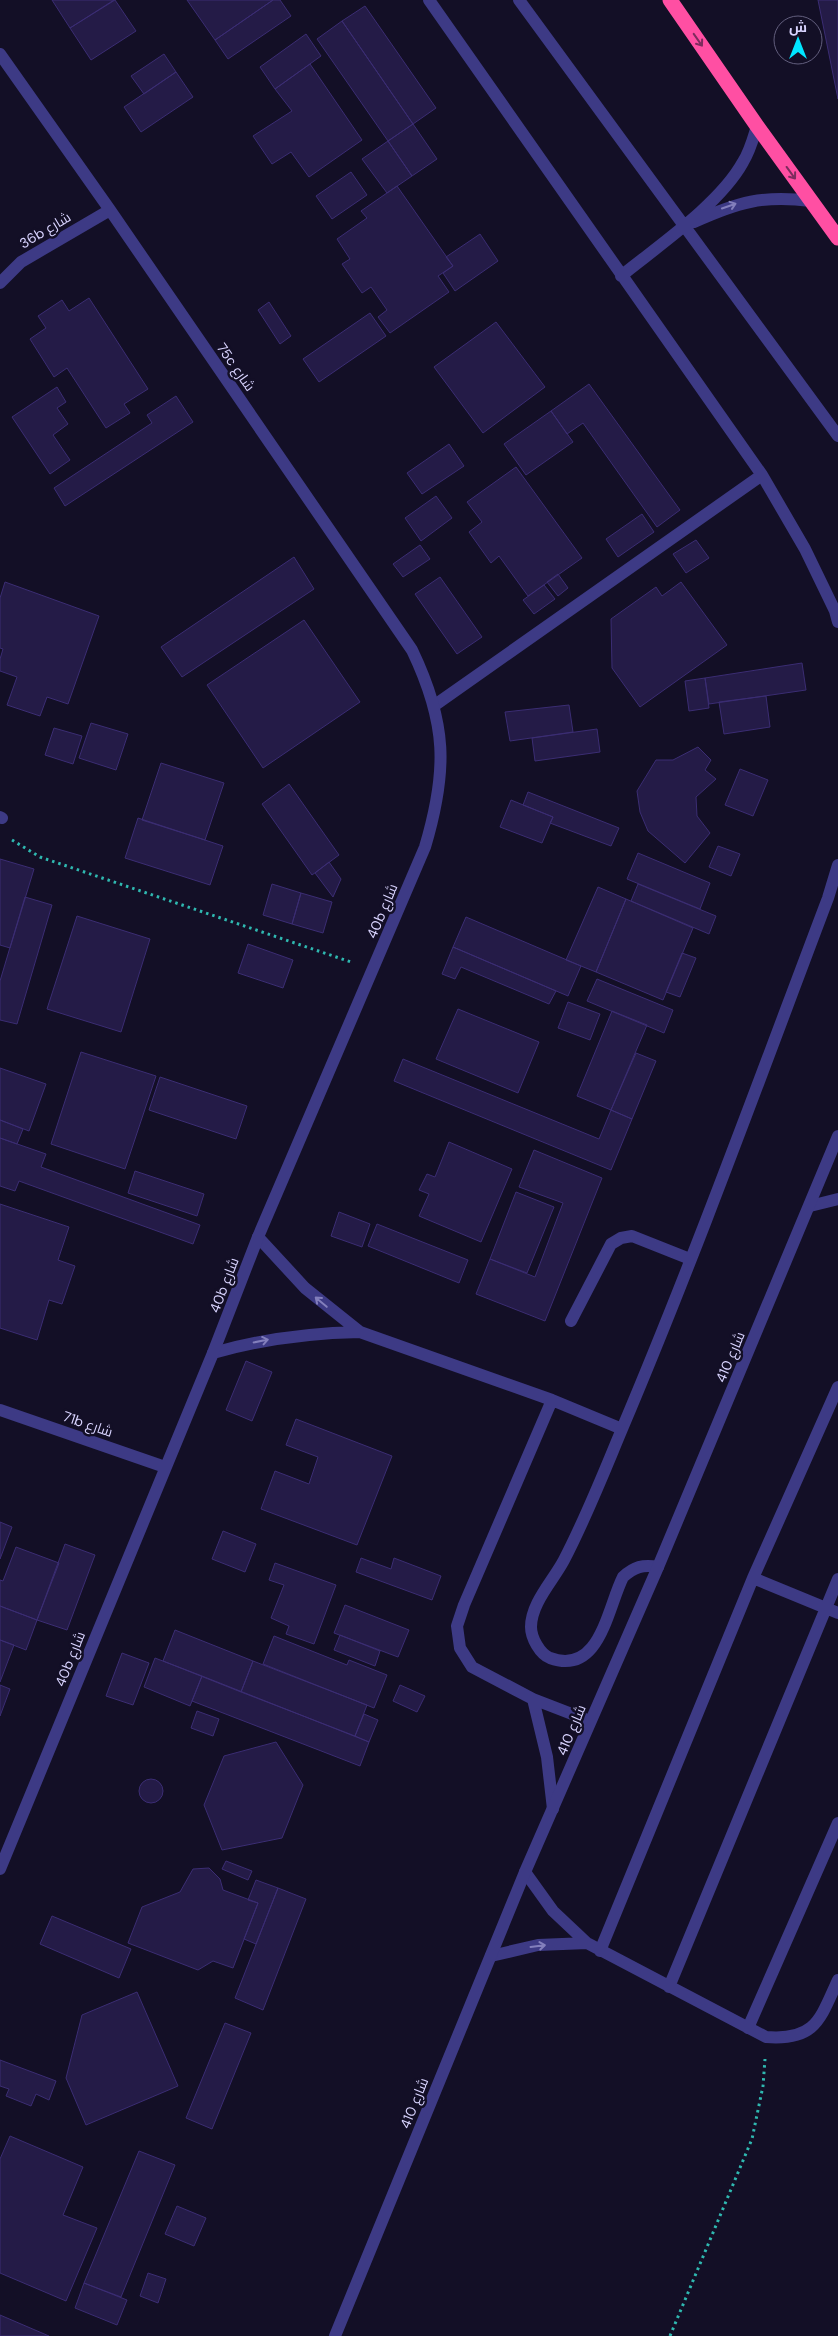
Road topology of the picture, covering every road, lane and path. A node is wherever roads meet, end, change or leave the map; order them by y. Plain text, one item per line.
1 (429, 0) edge
2 (519, 0) edge
3 (670, 0) edge
4 (0, 54) edge
5 (757, 126) junction
6 (811, 200) junction
7 (110, 210) junction
8 (685, 226) junction
9 (838, 238) edge
10 (621, 276) junction
11 (0, 283) edge
12 (838, 436) edge
13 (762, 475) junction
14 (837, 614) edge
15 (435, 705) junction
16 (5, 835) dead end
17 (838, 865) edge
18 (373, 969) junction
19 (838, 1136) edge
20 (838, 1199) edge
21 (810, 1206) junction
22 (258, 1237) junction
23 (690, 1259) junction
24 (572, 1321) dead end
25 (360, 1332) junction
26 (213, 1353) junction
27 (838, 1386) edge
28 (552, 1400) junction
29 (0, 1410) edge
30 (622, 1429) junction
31 (165, 1467) junction
32 (658, 1567) junction
33 (753, 1578) junction
34 (838, 1579) edge
35 (832, 1611) edge
36 (532, 1699) junction
37 (590, 1722) junction
38 (554, 1812) junction
39 (838, 1823) edge
40 (0, 1868) edge
41 (525, 1872) junction
42 (587, 1943) junction
43 (600, 1951) junction
44 (490, 1956) junction
45 (838, 1980) edge
46 (669, 1987) junction
47 (748, 2028) junction
48 (766, 2037) junction
49 (335, 2336) edge
50 (670, 2336) edge

1 - 10 street
2 - 8 street
3 -> 5 highway
4 - 7 street, 75c شارع
5 -> 6 highway
5 - 8 street
8 -> 6 street
6 - 9 highway
7 - 11 street, 36b شارع
7 - 15 street, 75c شارع
8 - 10 street
8 - 12 street
10 - 13 street
13 - 14 street
13 - 15 street
15 - 18 street, 40b شارع
16 - 18 path
17 - 23 street
18 - 22 street, 40b شارع
19 - 21 street, شارع 410
20 - 21 street
21 - 32 street, شارع 410
25 -> 22 street
22 - 26 street, 40b شارع
23 - 24 street
23 - 30 street
26 -> 25 street
25 - 28 street
26 - 31 street, 40b شارع
27 - 33 street
28 - 30 street
28 - 36 street
29 - 31 street, 71b شارع
30 - 32 street
31 - 40 street, 40b شارع
32 - 37 street, شارع 410
33 - 35 street
33 - 43 street
34 - 35 street
35 - 46 street
36 - 37 street
36 - 38 street
37 - 38 street, شارع 410
38 - 41 street, شارع 410
39 - 47 street
41 - 42 street
41 - 44 street, شارع 410
42 - 43 street
44 -> 42 street
43 - 46 street
44 - 49 street, شارع 410
45 - 48 street
46 - 47 street
47 - 48 street
48 - 50 path

